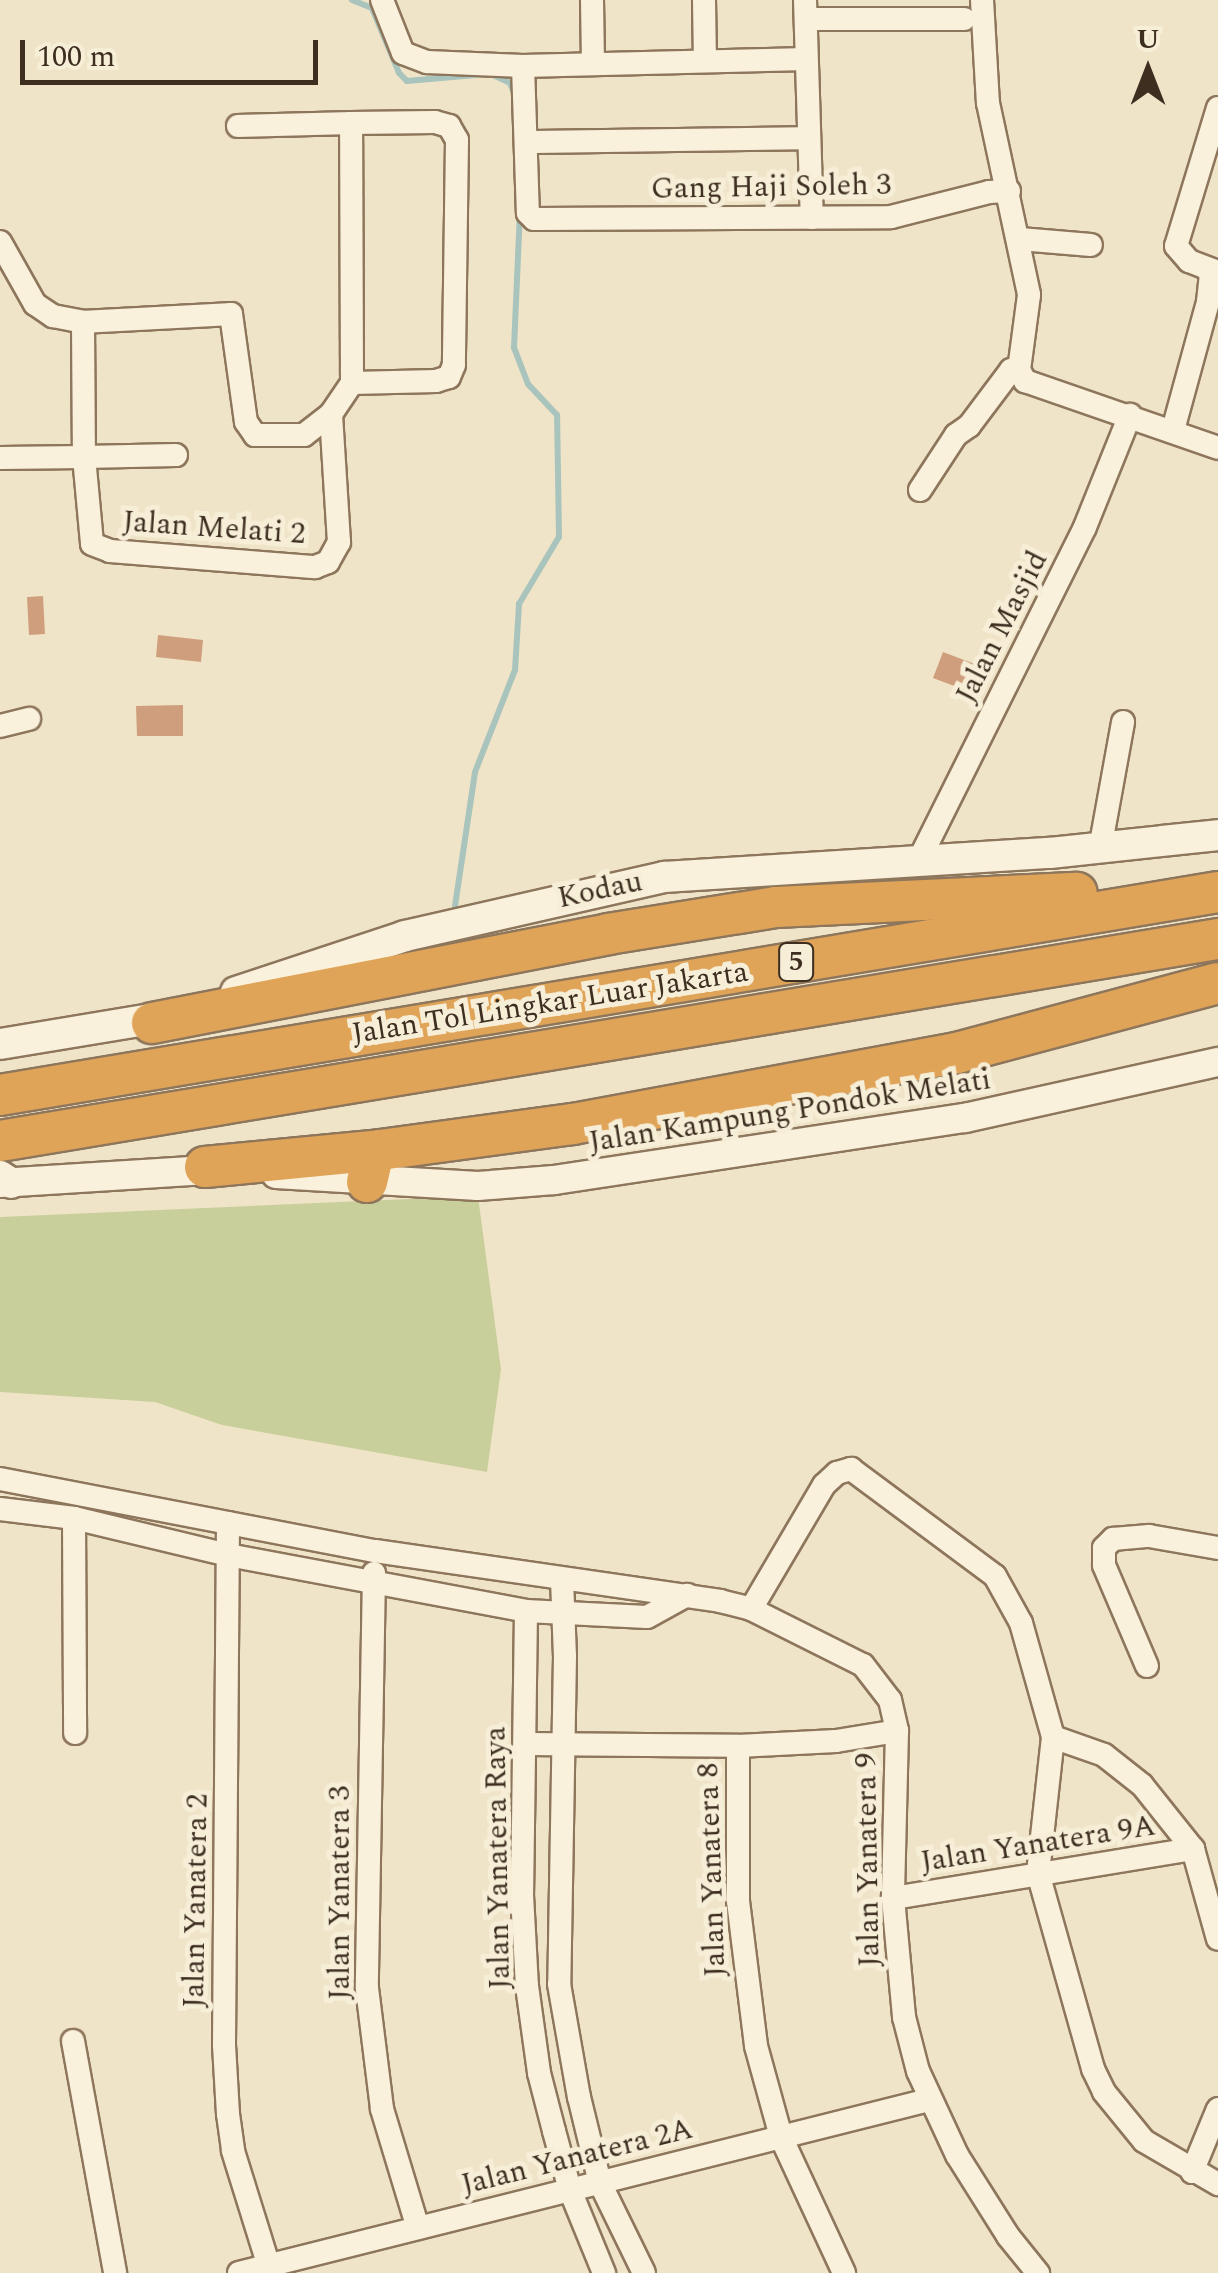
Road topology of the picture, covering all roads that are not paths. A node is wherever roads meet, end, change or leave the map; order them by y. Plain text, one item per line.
1 (382, 0) edge
2 (592, 0) edge
3 (704, 0) edge
4 (982, 0) edge
5 (806, 10) edge
6 (964, 19) dead end
7 (806, 59) junction
8 (705, 61) junction
9 (592, 62) junction
10 (522, 66) junction
11 (1218, 108) edge
12 (351, 124) junction
13 (238, 126) dead end
14 (809, 138) junction
15 (526, 142) junction
16 (1009, 192) junction
17 (812, 218) junction
18 (1020, 239) junction
19 (0, 242) edge
20 (1090, 245) dead end
21 (1212, 271) edge
22 (83, 322) junction
23 (1015, 370) junction
24 (352, 383) junction
25 (332, 414) junction
26 (1130, 415) junction
27 (1172, 430) junction
28 (1218, 448) edge
29 (176, 455) dead end
30 (0, 458) edge
31 (84, 458) junction
32 (920, 490) dead end
33 (29, 719) dead end
34 (1122, 722) dead end
35 (0, 726) edge
36 (1218, 835) edge
37 (1100, 849) junction
38 (918, 862) junction
39 (1218, 890) edge
40 (1218, 939) edge
41 (1218, 983) edge
42 (152, 1022) junction
43 (0, 1044) edge
44 (1218, 1062) edge
45 (0, 1094) edge
46 (0, 1140) edge
47 (374, 1166) junction
48 (205, 1167) joint
49 (4, 1181) edge
50 (0, 1479) edge
51 (0, 1509) edge
52 (74, 1518) junction
53 (228, 1523) junction
54 (1218, 1548) edge
55 (375, 1551) junction
56 (228, 1556) junction
57 (562, 1579) junction
58 (374, 1584) junction
59 (687, 1595) junction
60 (751, 1609) junction
61 (526, 1611) junction
62 (563, 1614) junction
63 (1147, 1666) dead end
64 (896, 1731) junction
65 (75, 1733) dead end
66 (1053, 1737) junction
67 (526, 1744) junction
68 (564, 1744) junction
69 (738, 1746) junction
70 (1192, 1849) junction
71 (1038, 1873) junction
72 (893, 1898) junction
73 (1218, 1939) edge
74 (73, 2041) dead end
75 (929, 2100) junction
76 (1218, 2109) edge
77 (781, 2137) junction
78 (1192, 2172) junction
79 (600, 2183) junction
80 (1218, 2184) edge
81 (570, 2190) junction
82 (418, 2228) junction
83 (269, 2269) edge
84 (842, 2269) edge
85 (115, 2273) edge
86 (239, 2273) edge
87 (604, 2273) edge
88 (644, 2273) edge
89 (816, 2273) edge
90 (1038, 2273) edge

1 - 10 street
2 - 9 street
3 - 8 street
4 - 16 street
5 - 6 street
5 - 7 street
7 - 8 street
7 - 14 street
8 - 9 street
9 - 10 street
10 - 15 street
11 - 21 street
12 - 13 street
12 - 24 street
12 - 24 street
14 - 15 street
14 - 17 street
15 - 17 street, Gang Haji Soleh 3
16 - 17 street, Gang Haji Soleh 3
16 - 18 street
18 - 20 street
18 - 23 street
19 - 22 street
21 - 27 street
22 - 25 street
22 - 31 street
23 - 26 street
23 - 32 street
24 - 25 street
25 - 31 street, Jalan Melati 2
26 - 27 street
26 - 38 street, Jalan Masjid
27 - 28 street
29 - 31 street
30 - 31 street
33 - 35 street
34 - 37 street
36 - 37 main road, Kodau
37 - 38 main road, Kodau
38 - 42 main road, Kodau
39 - 42 highway
39 - 45 highway, Jalan Tol Lingkar Luar Jakarta / 5
40 - 46 highway, Jalan Tol Lingkar Luar Jakarta / 5
41 - 47 highway
42 - 43 main road, Kodau
44 - 47 street, Jalan Kampung Pondok Melati
47 - 48 highway
48 - 49 street
50 - 53 street
51 - 52 street
52 - 56 street
52 - 65 street
53 - 55 street
53 - 56 street, Jalan Yanatera 2
54 - 63 street
55 - 57 street
55 - 58 street, Jalan Yanatera 3
56 - 58 street
56 - 83 street, Jalan Yanatera 2
57 - 59 street
57 - 62 street, Jalan Yanatera Raya
58 - 61 street
58 - 82 street, Jalan Yanatera 3
59 - 60 street
59 - 62 street
60 - 64 street, Jalan Yanatera 9
60 - 66 street
61 - 62 street
61 - 67 street, Jalan Yanatera Raya
62 - 68 street, Jalan Yanatera Raya
64 - 69 street
64 - 72 street, Jalan Yanatera 9
66 - 70 street
66 - 71 street
67 - 68 street
67 - 81 street, Jalan Yanatera Raya
68 - 69 street
68 - 79 street, Jalan Yanatera Raya
69 - 77 street, Jalan Yanatera 8
70 - 71 street, Jalan Yanatera 9A
70 - 73 street
71 - 72 street, Jalan Yanatera 9A
71 - 78 street
72 - 75 street, Jalan Yanatera 9
74 - 85 street
75 - 77 street, Jalan Yanatera 2A
75 - 90 street, Jalan Yanatera 9
76 - 78 street
77 - 79 street, Jalan Yanatera 2A
77 - 84 street, Jalan Yanatera 8
78 - 80 street
79 - 81 street, Jalan Yanatera 2A
79 - 88 street, Jalan Yanatera Raya
81 - 82 street, Jalan Yanatera 2A
81 - 87 street, Jalan Yanatera Raya
82 - 83 street, Jalan Yanatera 2A
83 - 86 street, Jalan Yanatera 2A
84 - 89 street

